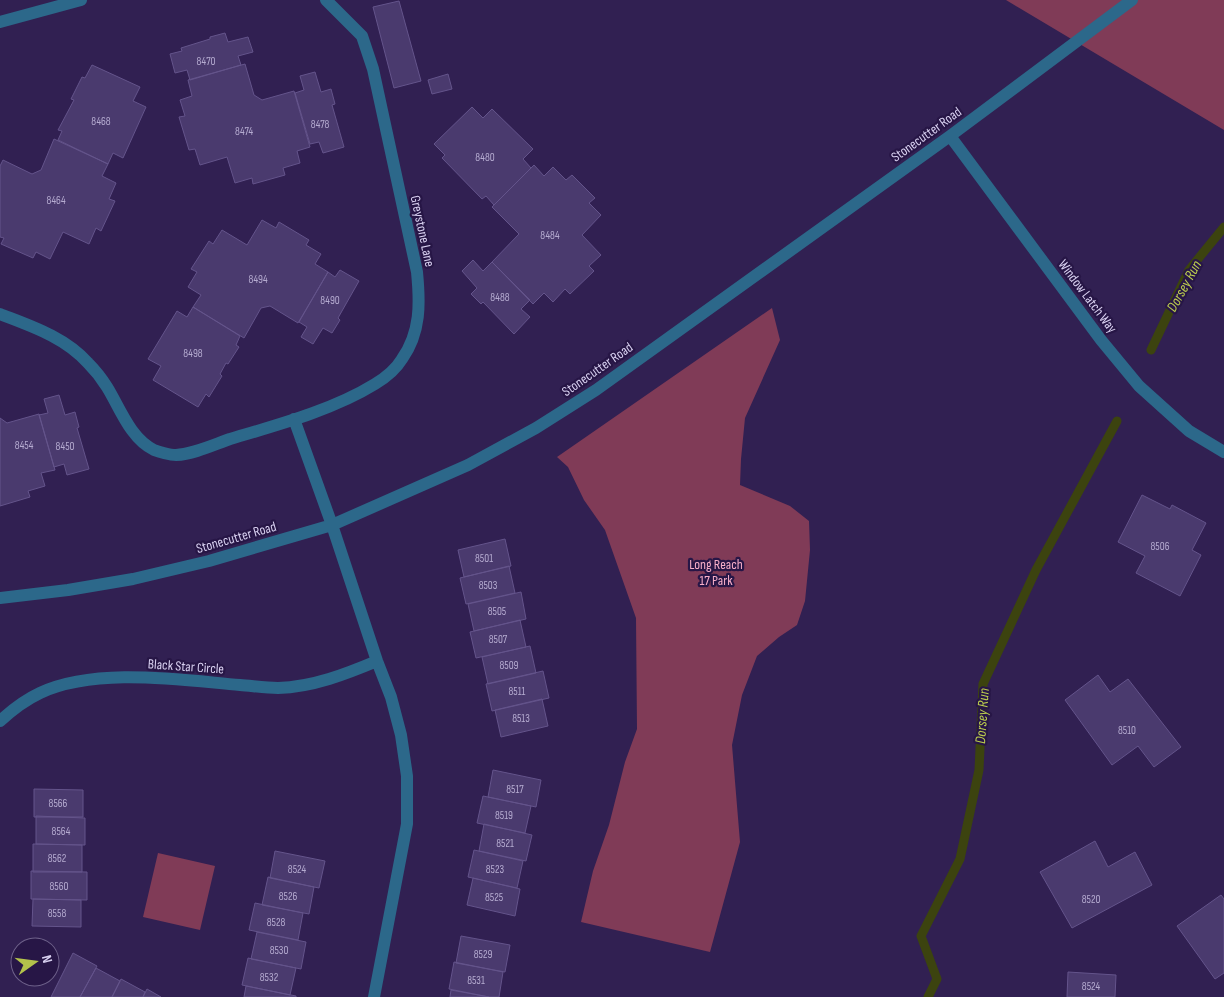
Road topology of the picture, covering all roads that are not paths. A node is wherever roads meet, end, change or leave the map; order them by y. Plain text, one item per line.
1 (81, 0) edge
2 (326, 0) edge
3 (1132, 0) edge
4 (0, 22) edge
5 (950, 136) junction
6 (0, 314) edge
7 (294, 419) junction
8 (1224, 452) edge
9 (332, 525) junction
10 (0, 598) edge
11 (377, 661) junction
12 (0, 721) edge
13 (374, 997) edge

1 - 4 street
2 - 7 street, Greystone Lane
3 - 5 street, Stonecutter Road
5 - 8 street, Window Latch Way
5 - 9 street, Stonecutter Road
6 - 7 street, Greystone Lane
7 - 9 street
9 - 10 street, Stonecutter Road
9 - 11 street
11 - 12 street, Black Star Circle
11 - 13 street

